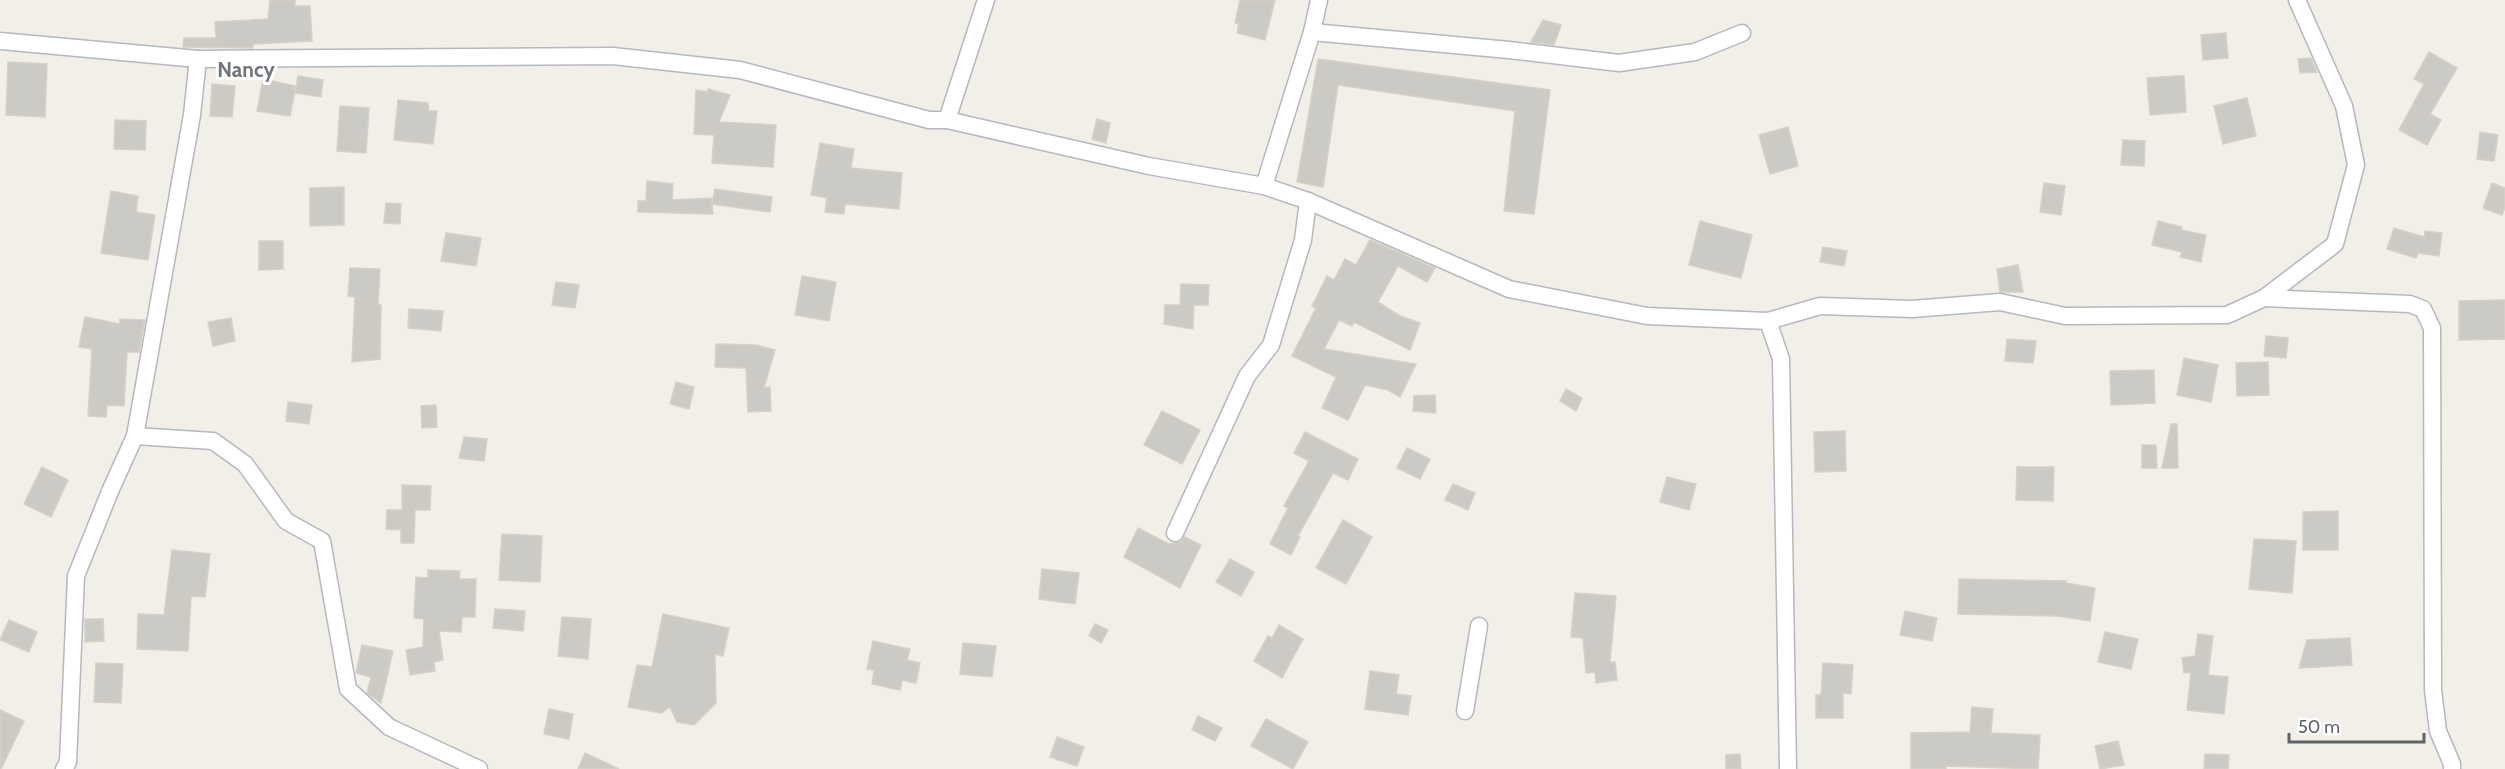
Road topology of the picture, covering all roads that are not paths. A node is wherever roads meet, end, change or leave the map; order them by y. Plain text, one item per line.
1 (986, 0) edge
2 (1319, 0) edge
3 (2296, 0) edge
4 (1312, 32) junction
5 (1742, 33) dead end
6 (0, 41) edge
7 (198, 59) junction
8 (947, 120) junction
9 (1264, 186) junction
10 (1308, 201) junction
11 (2264, 298) junction
12 (1768, 321) junction
13 (135, 436) junction
14 (1175, 532) dead end
15 (1479, 626) dead end
16 (1465, 711) dead end
17 (64, 769) edge
18 (479, 769) edge
19 (1788, 769) edge
20 (2452, 769) edge

1 - 8 street
2 - 4 street
3 - 11 street
4 - 5 street
4 - 9 street
6 - 7 street
7 - 8 street
7 - 13 street
8 - 9 street
9 - 10 street
10 - 12 street
10 - 14 street
11 - 12 street
11 - 20 street
12 - 19 street
13 - 17 street
13 - 18 street
15 - 16 street

